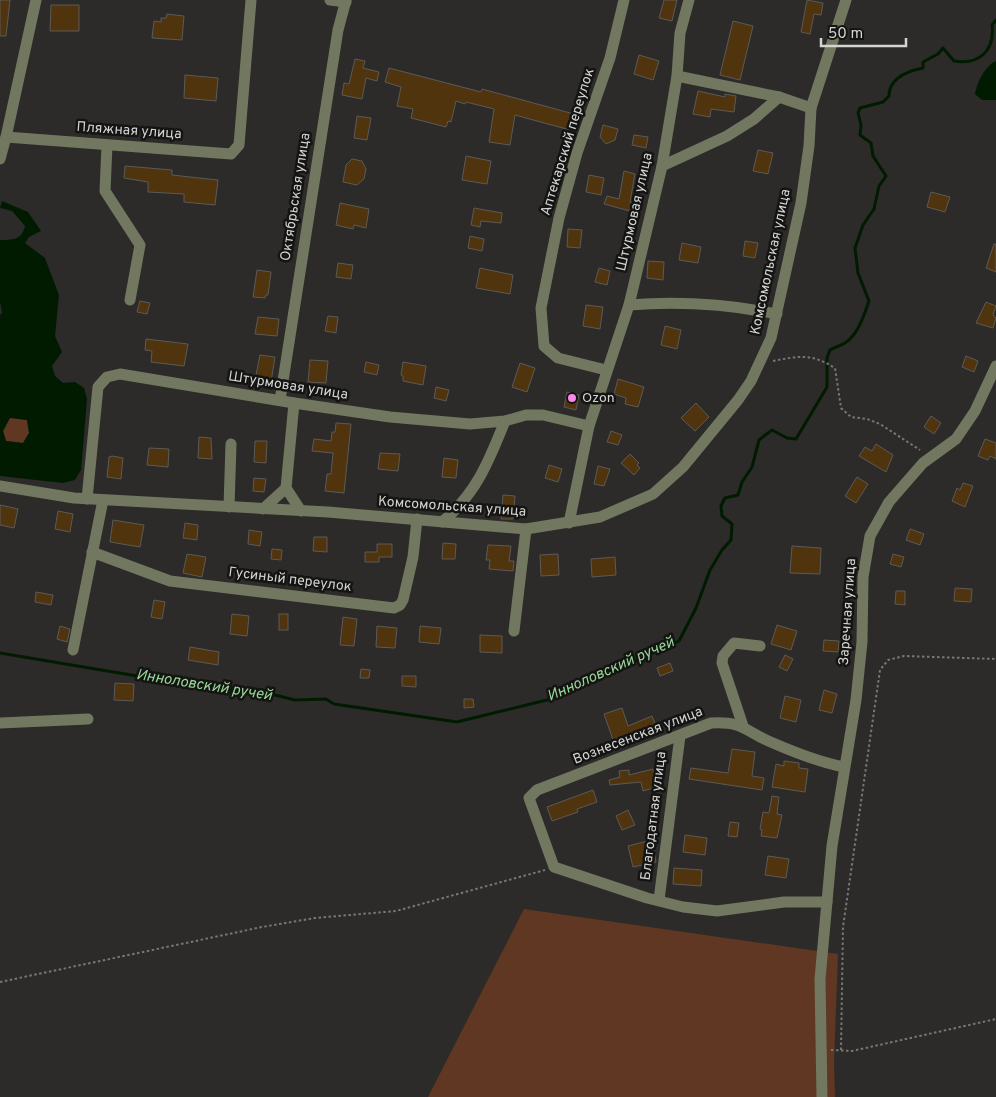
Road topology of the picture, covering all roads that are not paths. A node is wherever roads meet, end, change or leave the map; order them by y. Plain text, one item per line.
1 (36, 0) edge
2 (251, 0) edge
3 (330, 0) edge
4 (624, 0) edge
5 (690, 0) edge
6 (846, 0) edge
7 (346, 1) edge
8 (677, 76) junction
9 (779, 97) junction
10 (811, 108) junction
11 (6, 137) junction
12 (107, 145) junction
13 (0, 159) edge
14 (662, 166) junction
15 (130, 300) dead end
16 (629, 306) junction
17 (777, 314) junction
18 (996, 366) edge
19 (606, 370) junction
20 (280, 400) junction
21 (294, 403) junction
22 (505, 421) junction
23 (589, 426) junction
24 (231, 444) dead end
25 (0, 486) edge
26 (286, 488) junction
27 (87, 499) junction
28 (102, 500) junction
29 (229, 507) junction
30 (263, 509) junction
31 (301, 511) junction
32 (417, 520) junction
33 (442, 522) junction
34 (569, 523) junction
35 (526, 529) junction
36 (92, 552) junction
37 (514, 632) dead end
38 (760, 646) dead end
39 (73, 650) dead end
40 (88, 718) dead end
41 (0, 722) edge
42 (743, 726) junction
43 (680, 736) junction
44 (844, 767) junction
45 (659, 900) junction
46 (827, 902) junction
47 (822, 1097) edge

1 - 11 street
2 - 12 street, Пляжная улица
3 - 7 street
4 - 19 street, Аптекарский переулок
5 - 8 street, Штурмовая улица
6 - 10 street, Комсомольская улица
7 - 20 street, Октябрьская улица
8 - 9 street
8 - 14 street, Штурмовая улица
9 - 10 street
9 - 14 street
10 - 17 street, Комсомольская улица
11 - 12 street, Пляжная улица
11 - 13 street
12 - 15 street
14 - 16 street, Штурмовая улица
16 - 17 street
16 - 19 street, Штурмовая улица
17 - 34 street, Комсомольская улица
18 - 44 street, Заречная улица
19 - 23 street, Штурмовая улица
20 - 21 street, Штурмовая улица
20 - 27 street, Штурмовая улица
21 - 22 street, Штурмовая улица
21 - 26 street
22 - 23 street, Штурмовая улица
22 - 33 street
23 - 34 street, Штурмовая улица
24 - 29 street
25 - 27 street, Комсомольская улица
26 - 30 street
26 - 31 street
27 - 28 street, Комсомольская улица
28 - 29 street, Комсомольская улица
28 - 36 street
29 - 30 street, Комсомольская улица
30 - 31 street, Комсомольская улица
31 - 32 street, Комсомольская улица
32 - 33 street, Комсомольская улица
32 - 36 street, Гусиный переулок
33 - 35 street, Комсомольская улица
34 - 35 street, Комсомольская улица
35 - 37 street
36 - 39 street
38 - 42 street
40 - 41 street
42 - 43 street, Вознесенская улица
42 - 44 street, Вознесенская улица
43 - 45 street, Благодатная улица
43 - 45 street, Вознесенская улица
44 - 46 street, Заречная улица
45 - 46 street
46 - 47 street, Заречная улица

